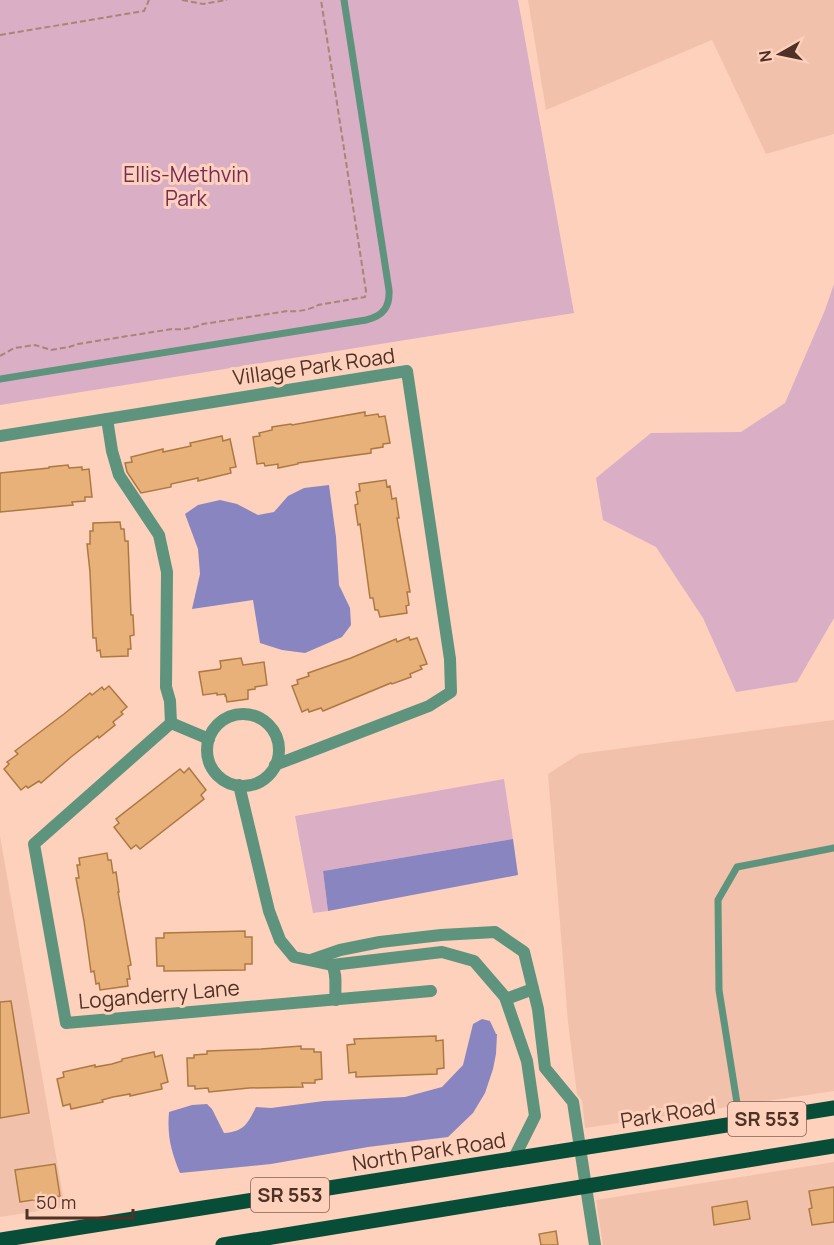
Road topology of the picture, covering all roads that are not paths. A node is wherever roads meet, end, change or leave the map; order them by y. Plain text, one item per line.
1 (344, 0) edge
2 (0, 379) edge
3 (107, 419) junction
4 (0, 436) edge
5 (171, 723) junction
6 (209, 740) junction
7 (275, 765) junction
8 (239, 785) junction
9 (834, 848) edge
10 (447, 935) junction
11 (448, 954) junction
12 (310, 960) junction
13 (332, 965) junction
14 (533, 988) junction
15 (431, 991) dead end
16 (506, 999) junction
17 (336, 1000) junction
18 (545, 1068) junction
19 (528, 1071) junction
20 (834, 1108) edge
21 (740, 1124) junction
22 (834, 1146) edge
23 (580, 1149) junction
24 (513, 1160) junction
25 (586, 1186) junction
26 (0, 1240) edge
27 (223, 1245) edge
28 (595, 1245) edge

1 - 2 lane
3 - 4 street
3 - 5 street
3 - 7 street, Village Park Road
5 - 6 street
5 - 17 street, Loganderry Lane
6 - 7 street
6 - 8 street
7 - 8 street, Village Park Road
8 - 12 street
9 - 21 lane
10 - 11 street
10 - 12 street
10 - 14 street
11 - 13 street
11 - 16 street
12 - 13 street
13 - 17 street
14 - 16 street
14 - 18 street
15 - 17 street, Loganderry Lane
16 - 19 street
18 - 19 street
18 - 23 street
19 - 24 street
20 - 21 main road, Park Road / SR 553
21 - 23 main road, Park Road / SR 553
22 - 25 main road, SR 553
23 - 24 main road, North Park Road / SR 553
23 - 25 street
24 - 26 main road, North Park Road / SR 553
25 - 27 main road, SR 553
25 - 28 street

